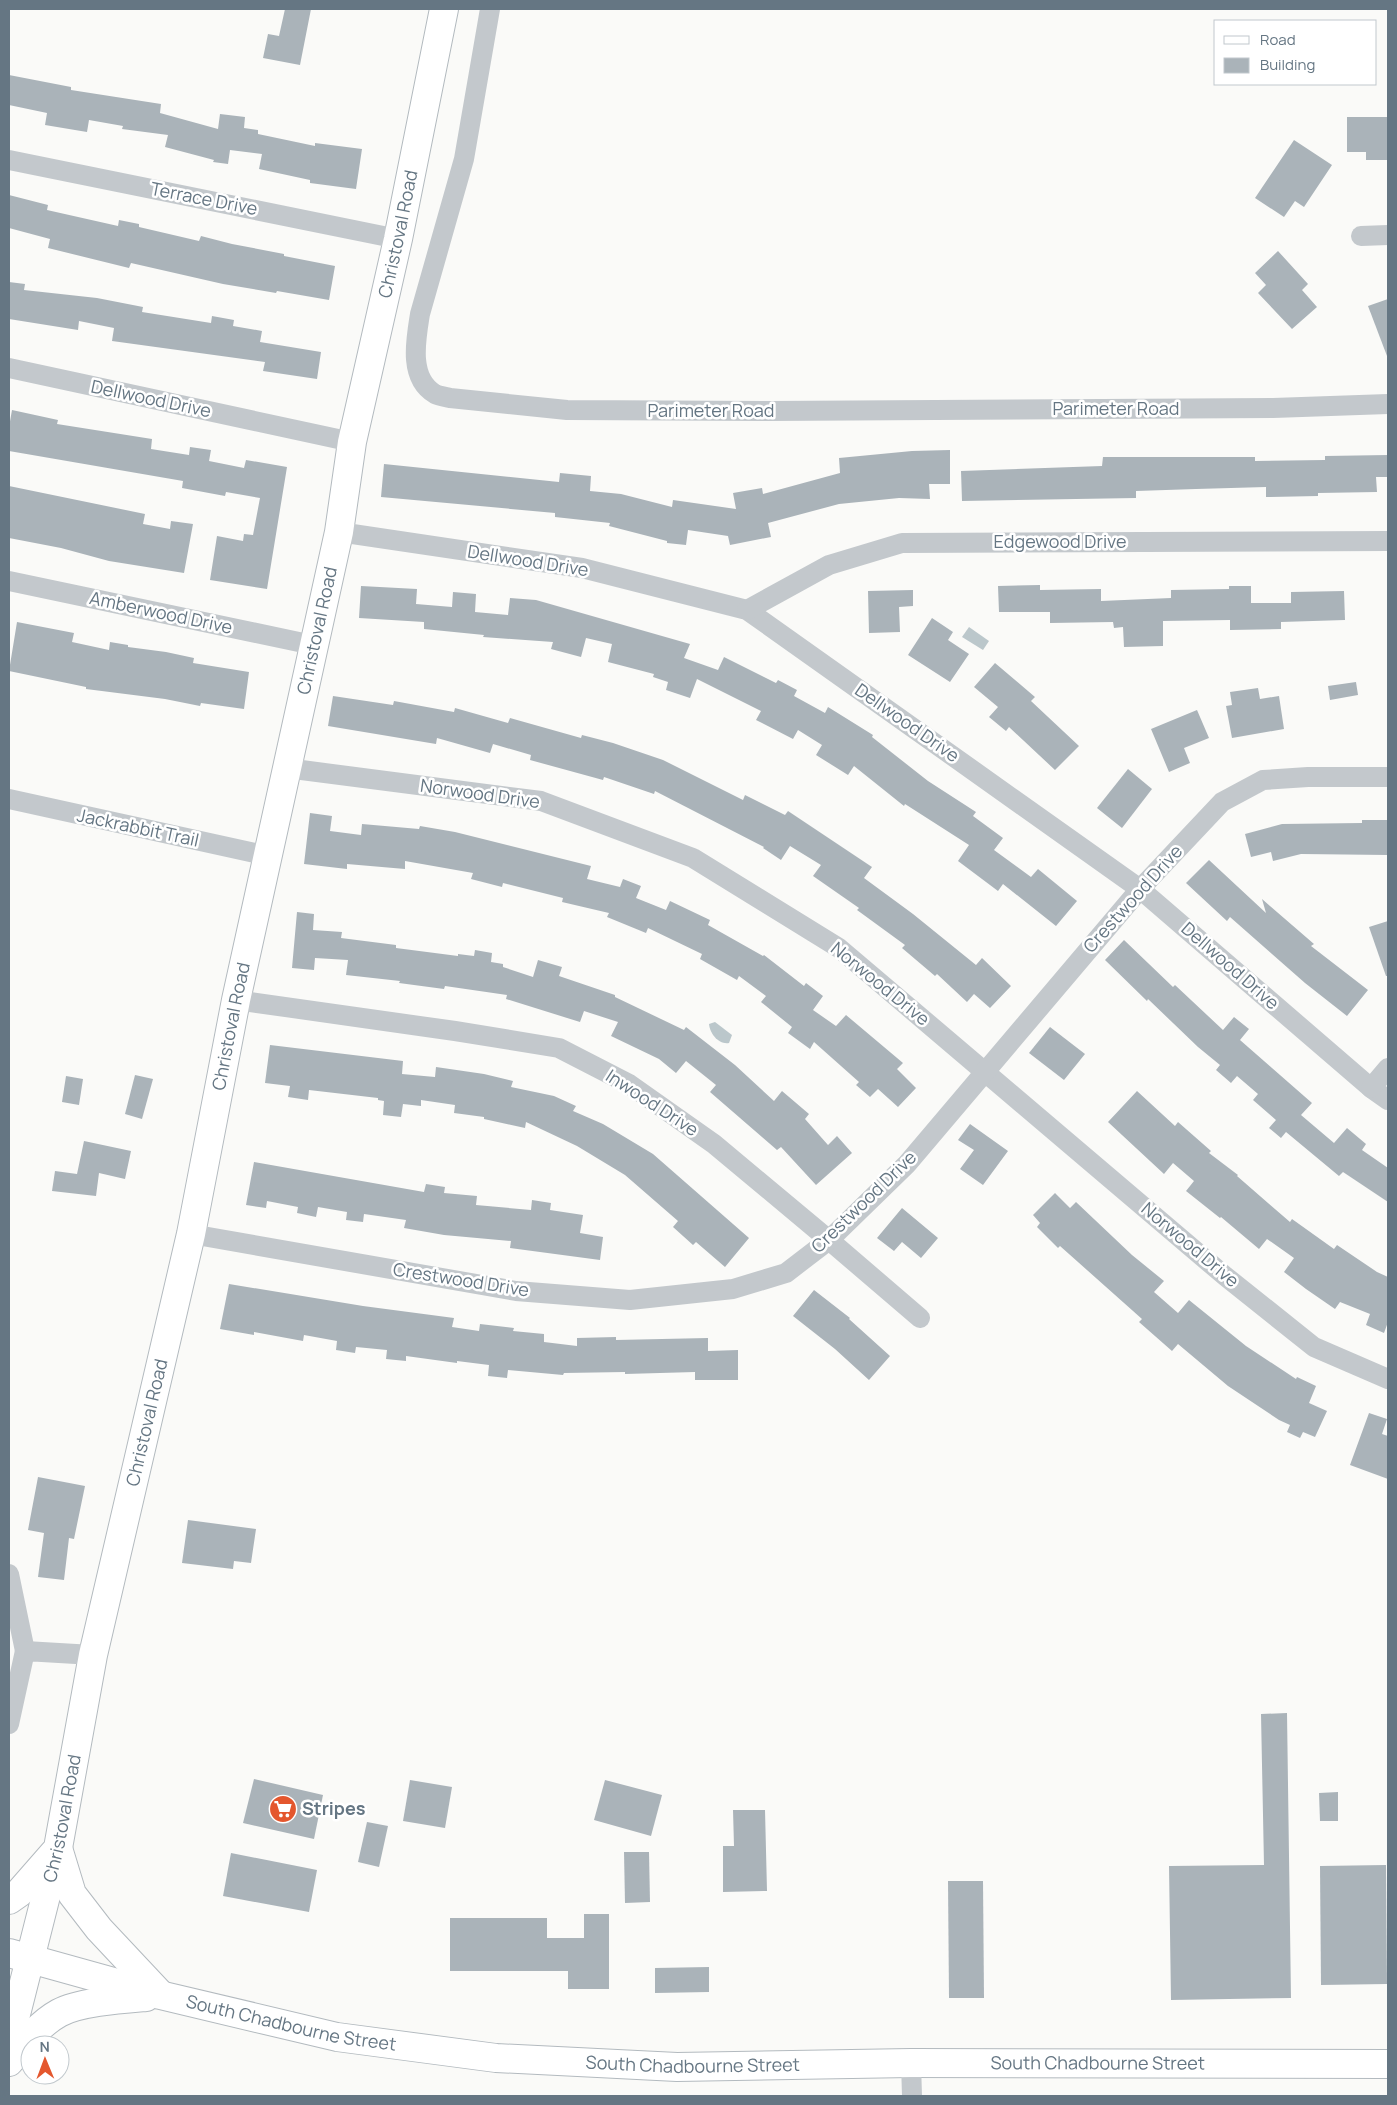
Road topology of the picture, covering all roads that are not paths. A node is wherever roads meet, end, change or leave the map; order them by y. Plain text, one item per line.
1 (444, 9) edge
2 (490, 9) edge
3 (9, 160) edge
4 (1360, 236) dead end
5 (1388, 236) edge
6 (398, 239) junction
7 (9, 368) edge
8 (1388, 404) edge
9 (352, 442) junction
10 (339, 532) junction
11 (1388, 540) edge
12 (9, 582) edge
13 (747, 610) junction
14 (314, 645) junction
15 (286, 768) junction
16 (1388, 777) edge
17 (9, 800) edge
18 (268, 856) junction
19 (1140, 889) junction
20 (236, 1000) junction
21 (1388, 1068) edge
22 (985, 1070) junction
23 (1371, 1088) junction
24 (1388, 1100) edge
25 (191, 1234) junction
26 (830, 1240) junction
27 (920, 1318) dead end
28 (1388, 1379) edge
29 (9, 1574) edge
30 (25, 1651) junction
31 (93, 1655) junction
32 (9, 1724) edge
33 (58, 1848) junction
34 (9, 1900) edge
35 (20, 1956) edge
36 (160, 1995) junction
37 (9, 2042) edge
38 (9, 2062) edge
39 (912, 2063) junction
40 (1388, 2064) edge
41 (912, 2096) edge

1 - 6 street, Christoval Road
2 - 8 street, Parimeter Road
3 - 6 street, Terrace Drive
4 - 5 street
6 - 9 street, Christoval Road
7 - 9 street, Dellwood Drive
9 - 10 street, Christoval Road
10 - 13 street, Dellwood Drive
10 - 14 street, Christoval Road
11 - 13 street, Edgewood Drive
12 - 14 street, Amberwood Drive
13 - 19 street, Dellwood Drive
14 - 15 street, Christoval Road
15 - 18 street, Christoval Road
15 - 22 street, Norwood Drive
16 - 19 street, Crestwood Drive
17 - 18 street, Jackrabbit Trail
18 - 20 street, Christoval Road
19 - 22 street, Crestwood Drive
19 - 23 street, Dellwood Drive
20 - 25 street, Christoval Road
20 - 26 street, Inwood Drive
21 - 23 street
22 - 26 street, Crestwood Drive
22 - 28 street, Norwood Drive
23 - 24 street, Dellwood Drive
25 - 26 street, Crestwood Drive
25 - 31 street, Christoval Road
26 - 27 street, Inwood Drive
29 - 30 street
30 - 31 street
30 - 32 street
31 - 33 street, Christoval Road
33 - 34 street
33 - 35 street, Christoval Road
33 - 36 street
35 - 36 street, South Chadbourne Street
35 - 37 street, Christoval Road
36 - 38 street
36 - 39 street, South Chadbourne Street
39 - 40 street, South Chadbourne Street
39 - 41 street

